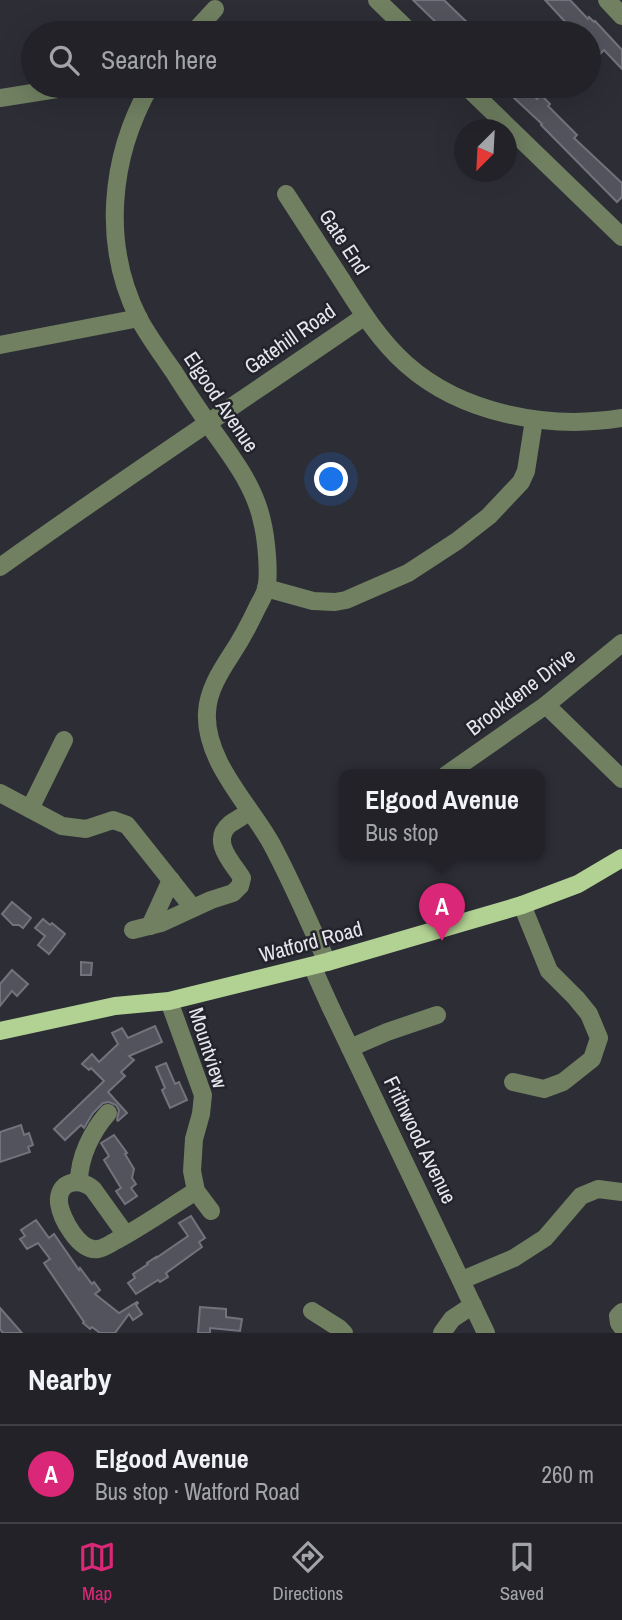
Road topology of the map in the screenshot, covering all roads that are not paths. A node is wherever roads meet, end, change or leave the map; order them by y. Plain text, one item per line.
1 (377, 0) edge
2 (607, 0) edge
3 (215, 9) dead end
4 (622, 16) edge
5 (204, 21) edge
6 (399, 21) edge
7 (21, 95) edge
8 (0, 98) edge
9 (144, 98) edge
10 (478, 98) edge
11 (286, 194) dead end
12 (622, 237) edge
13 (365, 316) junction
14 (139, 318) junction
15 (0, 345) edge
16 (622, 418) edge
17 (534, 420) junction
18 (208, 424) junction
19 (0, 566) edge
20 (266, 588) junction
21 (622, 643) edge
22 (546, 705) junction
23 (64, 740) dead end
24 (618, 768) edge
25 (455, 769) edge
26 (0, 793) edge
27 (30, 808) junction
28 (249, 812) junction
29 (622, 858) edge
30 (171, 880) junction
31 (523, 905) junction
32 (193, 908) junction
33 (320, 964) junction
34 (169, 1001) junction
35 (437, 1015) dead end
36 (0, 1031) edge
37 (350, 1048) junction
38 (513, 1082) dead end
39 (108, 1113) dead end
40 (79, 1182) junction
41 (196, 1191) junction
42 (622, 1192) edge
43 (211, 1211) dead end
44 (127, 1235) junction
45 (462, 1280) junction
46 (473, 1305) junction
47 (312, 1311) dead end
48 (622, 1312) edge
49 (622, 1327) edge
50 (344, 1333) edge
51 (442, 1333) edge
52 (486, 1333) edge

1 - 6 street
2 - 4 street
3 - 5 street
7 - 8 street
9 - 14 street, Elgood Avenue
10 - 12 street
11 - 13 street, Gate End
13 - 17 street, Gatehill Road
13 - 18 street, Gatehill Road
14 - 15 street
14 - 18 street, Elgood Avenue
16 - 17 street, Gatehill Road
17 - 20 street
18 - 19 street, Gatehill Road
18 - 20 street, Elgood Avenue
20 - 28 street, Elgood Avenue
21 - 22 street, Brookdene Drive
22 - 24 street
22 - 25 street, Brookdene Drive
23 - 27 street
26 - 27 street
27 - 30 street
28 - 32 street
28 - 33 street, Elgood Avenue
29 - 31 main road, Watford Road
30 - 32 street
30 - 32 street
31 - 33 main road, Watford Road
31 - 38 street
33 - 34 main road, Watford Road
33 - 37 street, Frithwood Avenue
34 - 36 main road, Watford Road
34 - 41 street, Mountview
35 - 37 street
37 - 45 street, Frithwood Avenue
39 - 40 street
40 - 44 street
40 - 44 street
41 - 43 street
41 - 44 street
42 - 45 street
45 - 46 street, Frithwood Avenue
46 - 51 street
46 - 52 street, Frithwood Avenue
47 - 50 street
48 - 49 street

